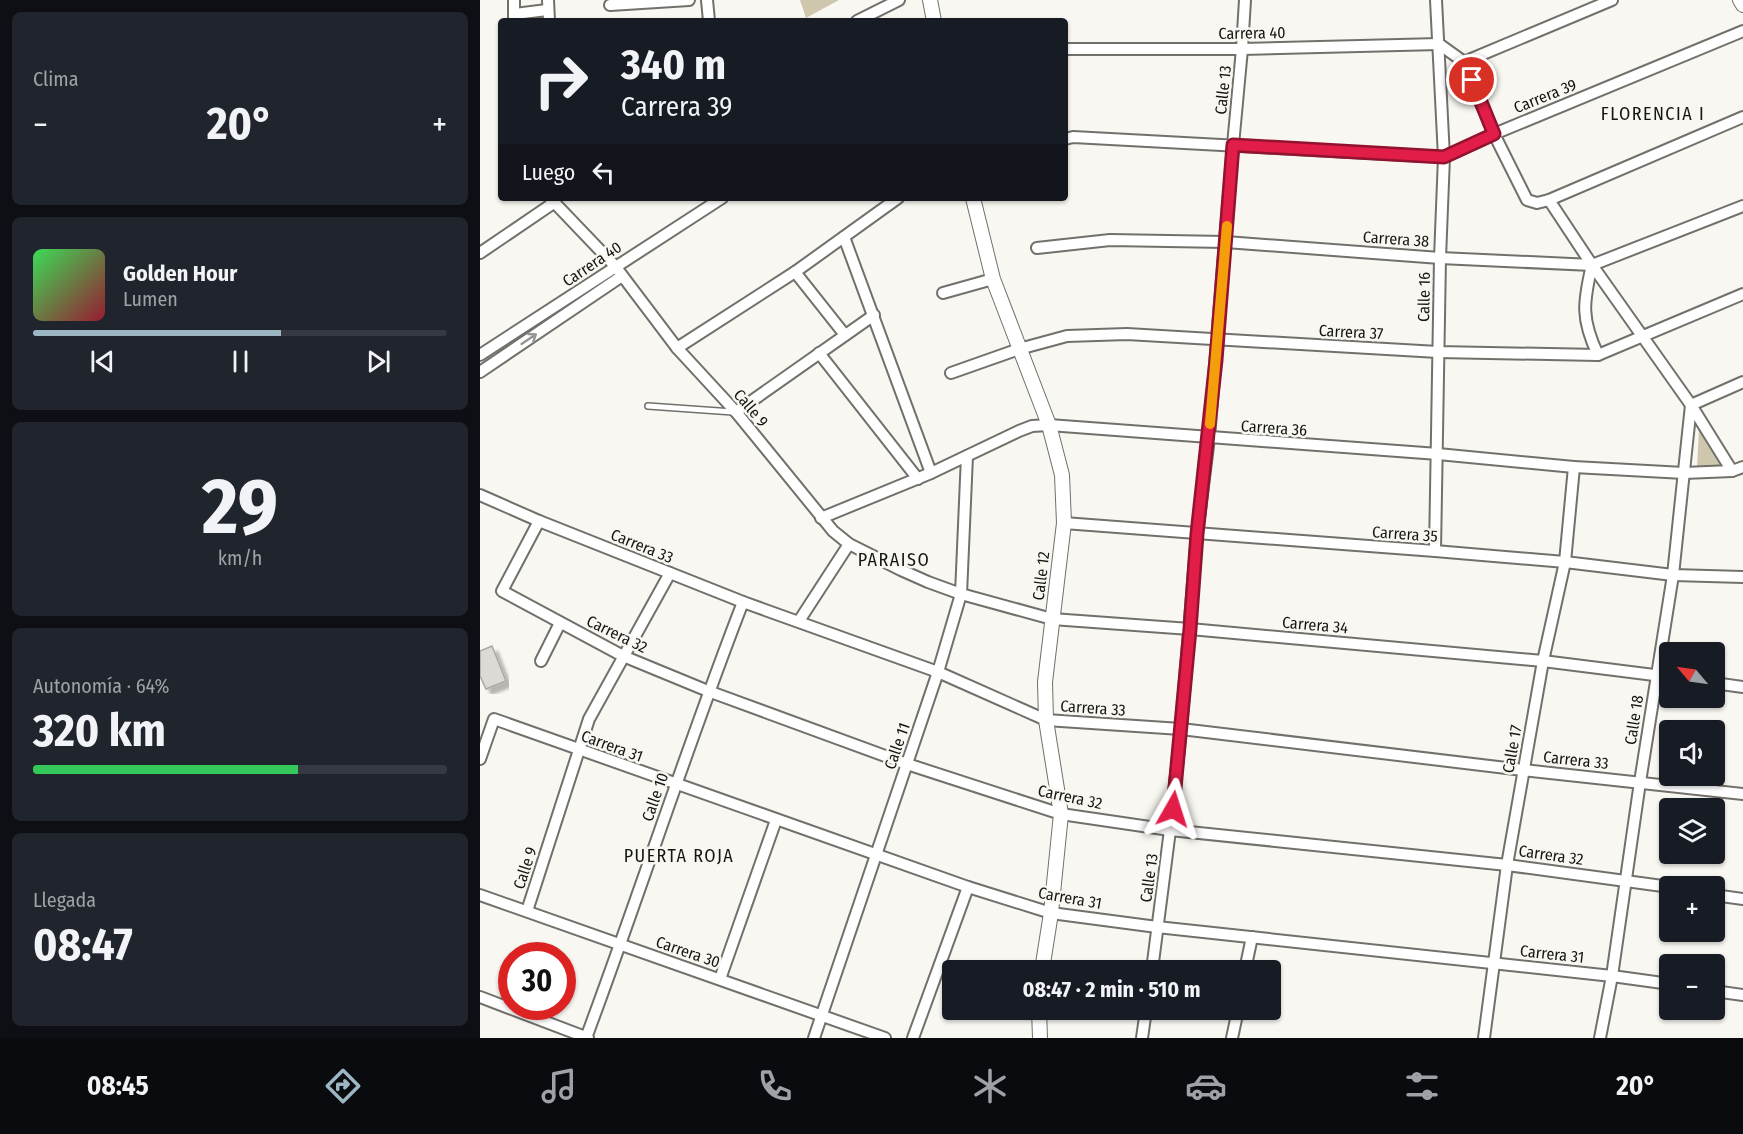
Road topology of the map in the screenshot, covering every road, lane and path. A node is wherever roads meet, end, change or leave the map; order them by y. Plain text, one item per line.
1 (514, 0) edge
2 (690, 0) edge
3 (707, 0) edge
4 (899, 0) edge
5 (930, 0) edge
6 (1245, 0) edge
7 (1436, 0) edge
8 (1612, 0) edge
9 (1740, 0) edge
10 (610, 5) dead end
11 (1743, 5) edge
12 (548, 10) edge
13 (515, 18) edge
14 (709, 18) edge
15 (863, 18) edge
16 (933, 18) edge
17 (1743, 31) edge
18 (1439, 44) junction
19 (1068, 49) edge
20 (1242, 49) junction
21 (1464, 62) junction
22 (1743, 117) edge
23 (1494, 134) junction
24 (1068, 138) edge
25 (1233, 145) junction
26 (1444, 157) junction
27 (1549, 200) junction
28 (552, 201) edge
29 (554, 201) edge
30 (717, 201) edge
31 (894, 201) edge
32 (974, 201) edge
33 (1743, 206) edge
34 (844, 237) junction
35 (1226, 242) junction
36 (1037, 248) dead end
37 (480, 253) edge
38 (1440, 258) junction
39 (1592, 265) junction
40 (615, 266) junction
41 (795, 272) junction
42 (622, 276) junction
43 (993, 279) junction
44 (944, 293) dead end
45 (1743, 294) edge
46 (874, 315) junction
47 (845, 335) junction
48 (1643, 336) junction
49 (1217, 340) junction
50 (500, 343) junction
51 (677, 348) junction
52 (1019, 349) junction
53 (1438, 352) junction
54 (508, 353) junction
55 (819, 353) junction
56 (480, 355) edge
57 (1598, 355) junction
58 (480, 372) edge
59 (951, 373) dead end
60 (1743, 382) edge
61 (1691, 405) junction
62 (648, 406) dead end
63 (736, 412) junction
64 (1049, 425) junction
65 (1209, 438) junction
66 (1438, 454) junction
67 (967, 456) junction
68 (1574, 467) junction
69 (1743, 467) edge
70 (1732, 471) junction
71 (931, 473) junction
72 (1684, 473) junction
73 (918, 478) junction
74 (480, 495) edge
75 (821, 518) junction
76 (539, 521) junction
77 (1064, 523) junction
78 (1197, 534) junction
79 (849, 544) junction
80 (1435, 551) junction
81 (1565, 562) junction
82 (670, 573) junction
83 (1673, 575) junction
84 (1743, 577) edge
85 (961, 594) junction
86 (743, 602) junction
87 (1052, 619) junction
88 (799, 621) junction
89 (560, 623) junction
90 (1190, 629) junction
91 (623, 656) junction
92 (541, 661) dead end
93 (1543, 661) junction
94 (938, 672) junction
95 (1657, 676) junction
96 (1725, 685) edge
97 (1743, 687) edge
98 (708, 691) junction
99 (1046, 720) junction
100 (1181, 729) junction
101 (579, 750) junction
102 (480, 759) edge
103 (907, 764) junction
104 (1523, 770) junction
105 (1640, 782) junction
106 (675, 784) junction
107 (1743, 794) edge
108 (1061, 814) junction
109 (776, 820) junction
110 (1170, 830) junction
111 (876, 854) junction
112 (1507, 865) junction
113 (1626, 880) junction
114 (1659, 885) edge
115 (968, 887) junction
116 (480, 895) edge
117 (1725, 897) edge
118 (1743, 899) edge
119 (527, 911) junction
120 (1051, 913) junction
121 (1157, 927) junction
122 (1252, 937) junction
123 (621, 945) junction
124 (1044, 960) edge
125 (1153, 960) edge
126 (1247, 960) edge
127 (1493, 963) junction
128 (1612, 976) junction
129 (720, 979) junction
130 (1659, 982) edge
131 (1725, 993) edge
132 (1743, 995) edge
133 (480, 997) edge
134 (822, 1016) junction
135 (1039, 1020) edge
136 (1145, 1020) edge
137 (1236, 1020) edge
138 (587, 1038) edge
139 (814, 1038) edge
140 (885, 1038) edge
141 (913, 1038) edge
142 (1040, 1038) edge
143 (1142, 1038) edge
144 (1232, 1038) edge
145 (1484, 1038) edge
146 (1600, 1038) edge

1 - 13 street
2 - 10 street
3 - 14 street
4 - 15 street
5 - 16 street
6 - 20 street, Calle 13
7 - 18 street, Calle 16
8 - 21 street
9 - 11 street
12 - 13 street
17 - 23 street, Carrera 39
18 - 20 street, Carrera 40
18 - 21 street
18 - 26 street, Calle 16
19 - 20 street, Carrera 40
20 - 25 street, Calle 13
21 - 23 street
22 - 27 street
23 - 26 street, Carrera 39
23 - 27 street
24 - 25 street, Carrera 39
25 - 26 street, Carrera 39
25 - 35 street, Calle 13
26 - 38 street, Calle 16
27 - 39 street
28 - 37 street
29 - 40 street, Calle 9
30 - 40 street, Carrera 40
31 - 34 street
32 - 43 street, Calle 12
33 - 39 street, Carrera 38
34 - 41 street
34 - 46 street
35 - 36 street, Carrera 38
35 - 38 street, Carrera 38
35 - 49 street, Calle 13
38 - 39 street, Carrera 38
38 - 53 street, Calle 16
39 - 48 street
39 - 57 street
40 - 42 street, Calle 9
40 - 50 street, Carrera 40
41 - 47 street
41 - 51 street
42 - 51 street, Calle 9
54 -> 42 street, Carrera 40
43 - 44 street
43 - 52 street, Calle 12
45 - 48 street, Carrera 37
46 - 47 street
46 - 71 street
47 - 55 street
48 - 57 street, Carrera 37
48 - 61 street
49 - 52 street, Carrera 37
49 - 53 street, Carrera 37
49 - 65 street, Calle 13
50 - 54 street
50 - 56 street, Carrera 40
51 - 63 street, Calle 9
52 - 59 street, Carrera 37
52 - 64 street, Calle 12
53 - 57 street, Carrera 37
53 - 66 street, Calle 16
54 - 58 street, Carrera 40
55 - 63 street
55 - 73 street
60 - 61 street
61 - 70 street
61 - 72 street, Calle 18
62 - 63 lane
63 - 75 street, Calle 9
64 - 65 street, Carrera 36
64 - 67 street, Carrera 36
64 - 77 street, Calle 12
65 - 66 street, Carrera 36
65 - 78 street, Calle 13
66 - 68 street, Carrera 36
66 - 80 street, Calle 16
67 - 71 street, Carrera 36
67 - 85 street, Calle 11
68 - 72 street, Carrera 36
68 - 81 street, Calle 17
69 - 70 street, Carrera 36
70 - 72 street, Carrera 36
71 - 73 street, Carrera 36
72 - 83 street, Calle 18
73 - 75 street, Carrera 36
74 - 76 street, Carrera 33
75 - 79 street, Calle 9
76 - 82 street, Carrera 33
76 - 89 street, Carrera 32
77 - 78 street, Carrera 35
77 - 87 street, Calle 12
78 - 80 street, Carrera 35
78 - 90 street, Calle 13
79 - 85 street, Calle 9
79 - 88 street
80 - 81 street, Carrera 35
81 - 83 street, Carrera 35
81 - 93 street, Calle 17
82 - 86 street, Carrera 33
82 - 91 street, Calle 9
83 - 84 street, Carrera 35
83 - 95 street, Calle 18
85 - 87 street, Carrera 34
85 - 94 street, Calle 11
86 - 88 street, Carrera 33
86 - 98 street, Calle 10
87 - 90 street, Carrera 34
87 - 99 street, Calle 12
88 - 94 street, Carrera 33
89 - 91 street, Carrera 32
89 - 92 street
90 - 93 street, Carrera 34
90 - 100 street, Calle 13
91 - 98 street, Carrera 32
91 - 101 street, Calle 9
93 - 95 street, Carrera 34
93 - 104 street, Calle 17
94 - 99 street, Carrera 33
94 - 103 street, Calle 11
95 - 105 street, Calle 18
96 - 97 street
98 - 103 street, Carrera 32
98 - 106 street, Calle 10
99 - 100 street, Carrera 33
99 - 108 street, Calle 12
100 - 104 street, Carrera 33
100 - 110 street, Calle 13
101 - 102 street, Carrera 31
101 - 106 street, Carrera 31
101 - 119 street, Calle 9
103 - 108 street, Carrera 32
103 - 111 street, Calle 11
104 - 105 street, Carrera 33
104 - 112 street, Calle 17
105 - 107 street, Carrera 33
105 - 113 street, Calle 18
106 - 109 street, Carrera 31
106 - 123 street, Calle 10
108 - 110 street, Carrera 32
108 - 120 street, Calle 12
109 - 111 street, Carrera 31
109 - 129 street
110 - 112 street, Carrera 32
110 - 121 street, Calle 13
111 - 115 street, Carrera 31
111 - 134 street, Calle 11
112 - 113 street, Carrera 32
112 - 127 street, Calle 17
113 - 114 street, Carrera 32
113 - 128 street, Calle 18
115 - 120 street, Carrera 31
115 - 141 street
116 - 119 street, Carrera 30
117 - 118 street
119 - 123 street, Carrera 30
120 - 121 street, Carrera 31
120 - 124 street, Calle 12
121 - 122 street, Carrera 31
121 - 125 street, Calle 13
122 - 126 street
122 - 127 street, Carrera 31
123 - 129 street, Carrera 30
123 - 138 street, Calle 10
127 - 128 street, Carrera 31
127 - 145 street, Calle 17
128 - 130 street, Carrera 31
128 - 146 street, Calle 18
129 - 134 street, Carrera 30
131 - 132 street
133 - 138 street
134 - 139 street, Calle 11
134 - 140 street, Carrera 30
135 - 142 street
136 - 143 street
137 - 144 street

